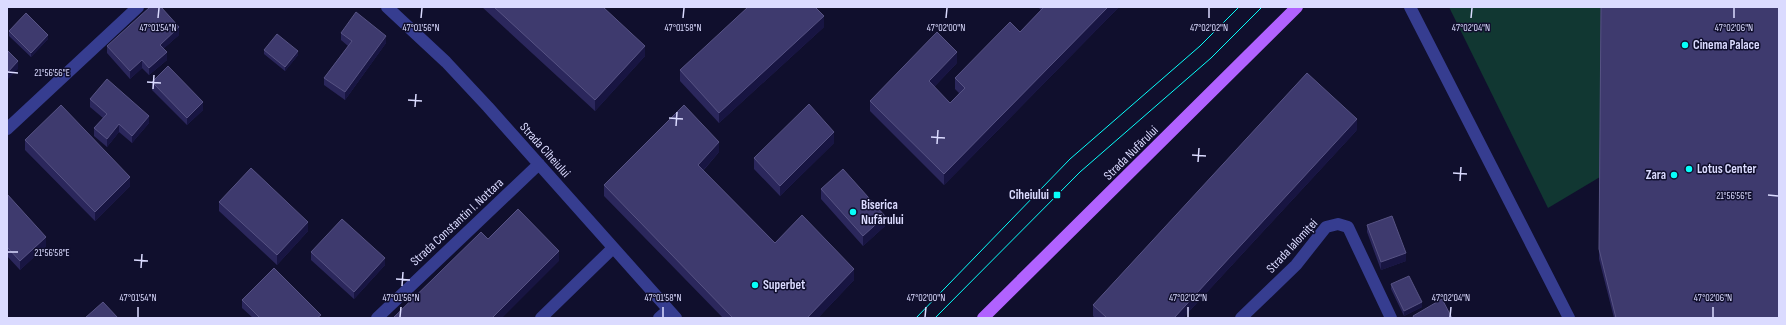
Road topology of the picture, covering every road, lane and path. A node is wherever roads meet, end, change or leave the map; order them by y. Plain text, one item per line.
1 (138, 7) edge
2 (388, 7) edge
3 (1297, 7) edge
4 (1410, 7) edge
5 (7, 129) edge
6 (539, 164) junction
7 (613, 248) junction
8 (667, 315) edge
9 (988, 315) edge
10 (377, 318) edge
11 (541, 318) edge
12 (1241, 318) edge
13 (1391, 318) edge
14 (1569, 318) edge

1 - 5 street
2 - 6 street, Strada Ciheiului
3 - 9 main road, Strada Nufărului
4 - 14 street
6 - 7 street, Strada Ciheiului
6 - 10 street, Strada Constantin I. Nottara
7 - 8 street, Strada Ciheiului
7 - 11 street
12 - 13 street, Strada Ialomiței

